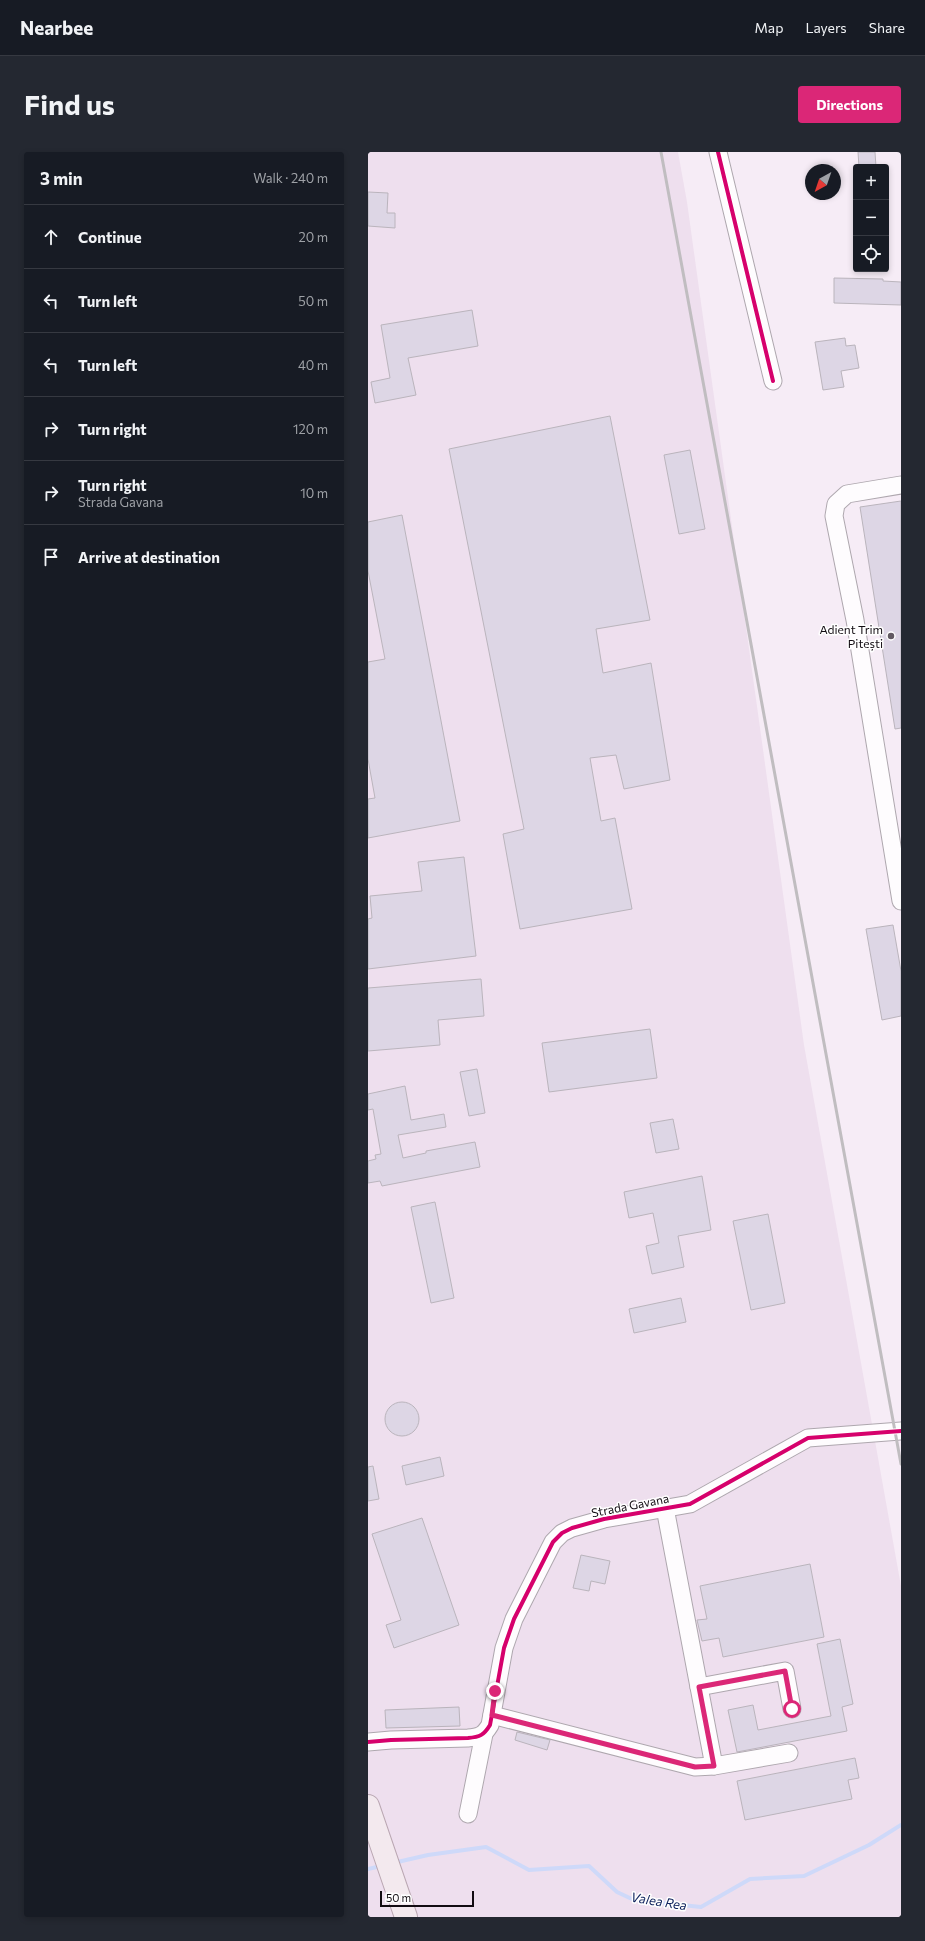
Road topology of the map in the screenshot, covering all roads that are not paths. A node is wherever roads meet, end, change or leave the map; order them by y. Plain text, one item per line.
1 (718, 152) edge
2 (773, 381) dead end
3 (901, 485) edge
4 (901, 901) edge
5 (901, 1432) edge
6 (665, 1508) junction
7 (699, 1687) junction
8 (792, 1709) dead end
9 (492, 1715) junction
10 (484, 1734) junction
11 (368, 1742) edge
12 (789, 1753) dead end
13 (714, 1766) junction
14 (368, 1806) edge
15 (468, 1814) dead end
16 (406, 1917) edge

1 - 2 street
3 - 4 street
5 - 6 street, Strada Gavana
6 - 7 street
6 - 9 street, Strada Gavana
7 - 8 street
7 - 13 street
9 - 10 street, Strada Gavana
9 - 13 street
10 - 11 street
10 - 15 street, Strada Gavana
12 - 13 street
14 - 16 main road

